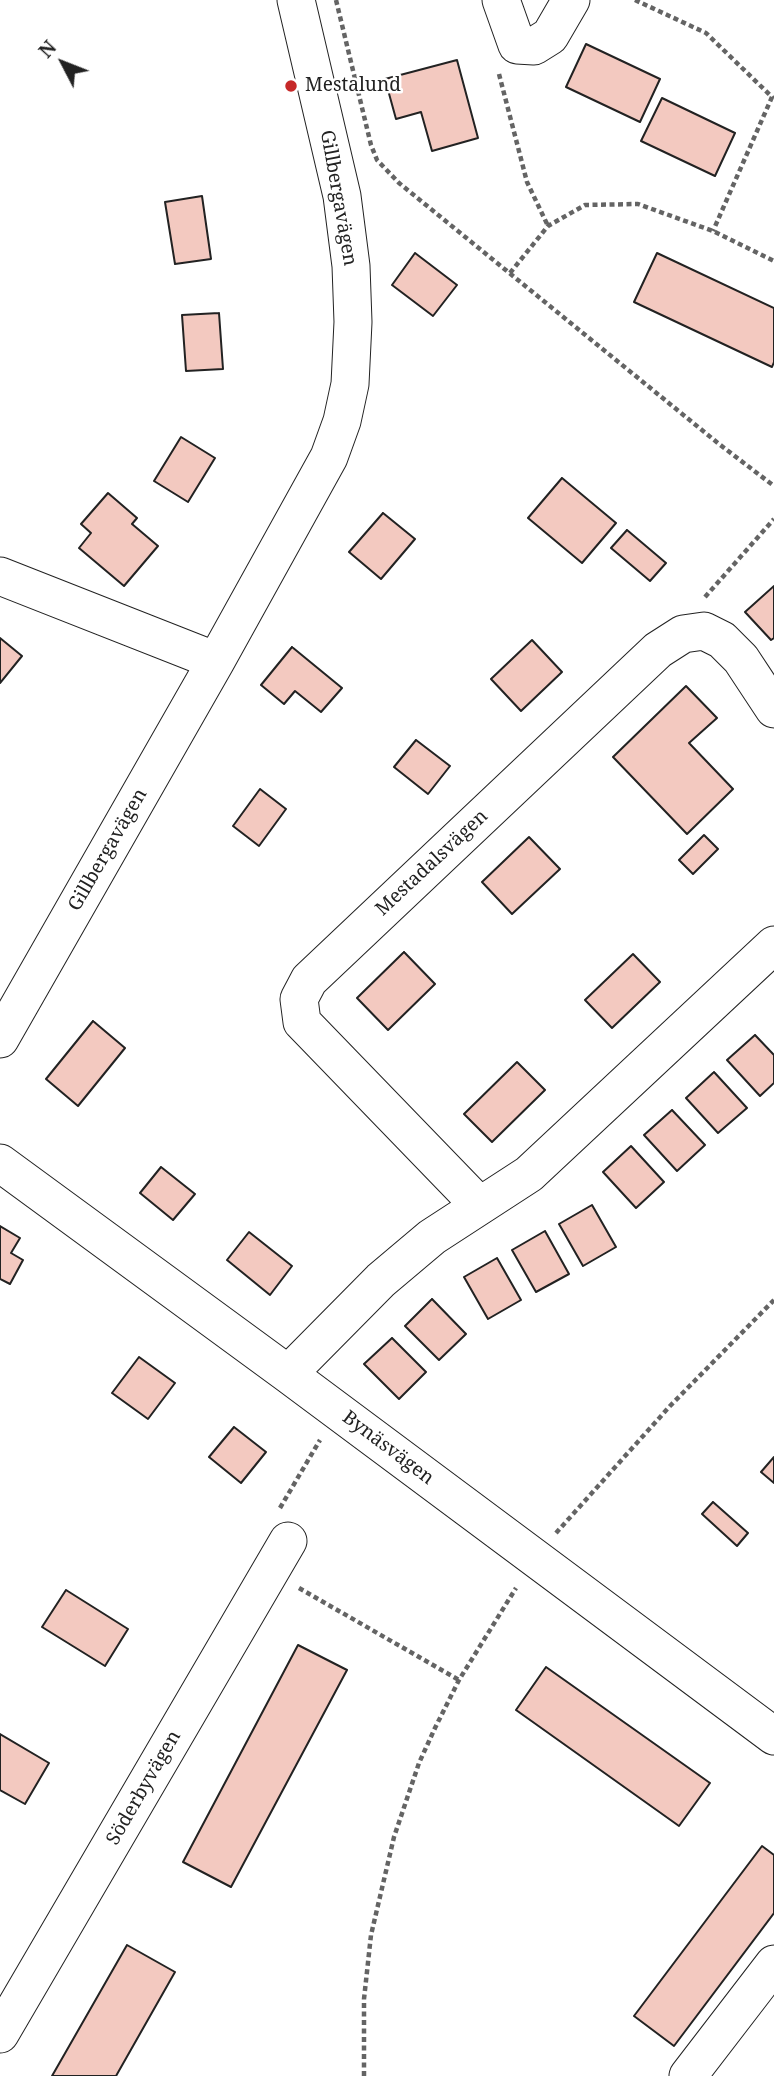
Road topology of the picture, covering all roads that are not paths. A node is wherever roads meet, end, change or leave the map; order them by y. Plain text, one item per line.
1 (296, 0) edge
2 (501, 0) edge
3 (571, 0) edge
4 (0, 576) edge
5 (216, 661) junction
6 (774, 709) edge
7 (774, 945) edge
8 (0, 1038) edge
9 (0, 1163) edge
10 (479, 1205) junction
11 (288, 1374) junction
12 (279, 1556) road end
13 (774, 1736) edge
14 (774, 1964) edge
15 (0, 2034) edge
16 (688, 2076) edge

1 - 5 street, Gillbergavägen
2 - 3 street
4 - 5 street
5 - 8 street, Gillbergavägen
6 - 10 street, Mestadalsvägen
7 - 10 street
9 - 11 street, Bynäsvägen
10 - 11 street
11 - 13 street, Bynäsvägen
12 - 15 street, Söderbyvägen
14 - 16 street

